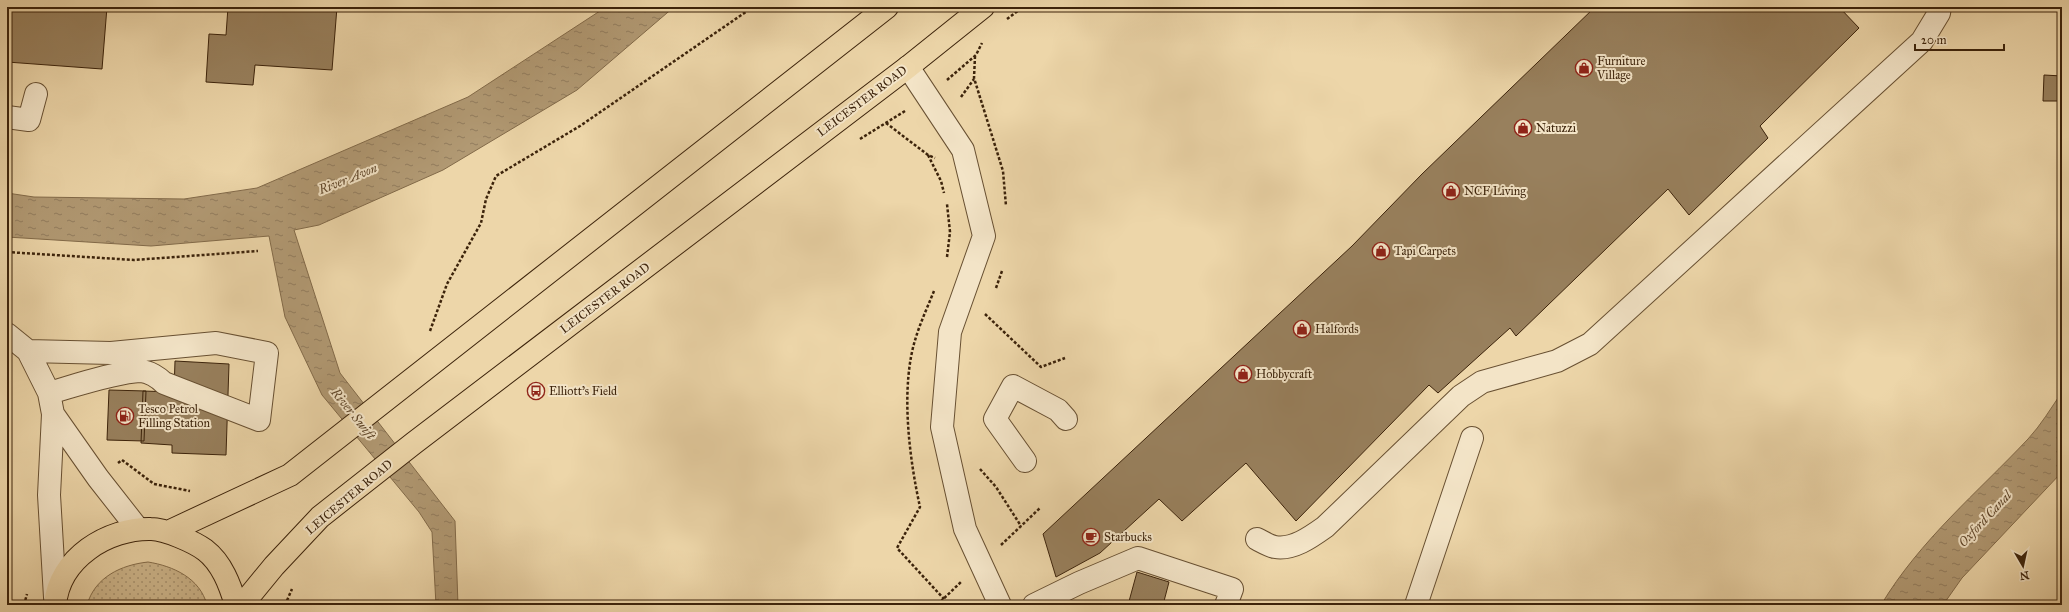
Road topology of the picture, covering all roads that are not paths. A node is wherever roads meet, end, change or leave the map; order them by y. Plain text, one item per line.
1 (888, 7) edge
2 (983, 7) edge
3 (1940, 7) edge
4 (908, 67) junction
5 (36, 94) dead end
6 (7, 117) edge
7 (7, 334) edge
8 (28, 351) junction
9 (49, 393) junction
10 (53, 414) junction
11 (1066, 419) dead end
12 (1472, 438) dead end
13 (1025, 461) dead end
14 (138, 529) junction
15 (168, 532) junction
16 (1257, 539) dead end
17 (55, 601) edge
18 (236, 605) edge
19 (242, 605) edge
20 (1000, 605) edge
21 (1034, 605) edge
22 (1226, 605) edge
23 (1416, 605) edge

1 - 15 highway
2 - 4 highway, LEICESTER ROAD
3 - 16 street
4 - 19 highway, LEICESTER ROAD
4 - 20 street
5 - 6 street
7 - 8 street
8 - 9 street
8 - 9 street
9 - 10 street
10 - 14 street
10 - 17 street
11 - 13 street
12 - 23 street
14 - 15 highway
14 - 17 highway
15 - 18 highway
21 - 22 street

